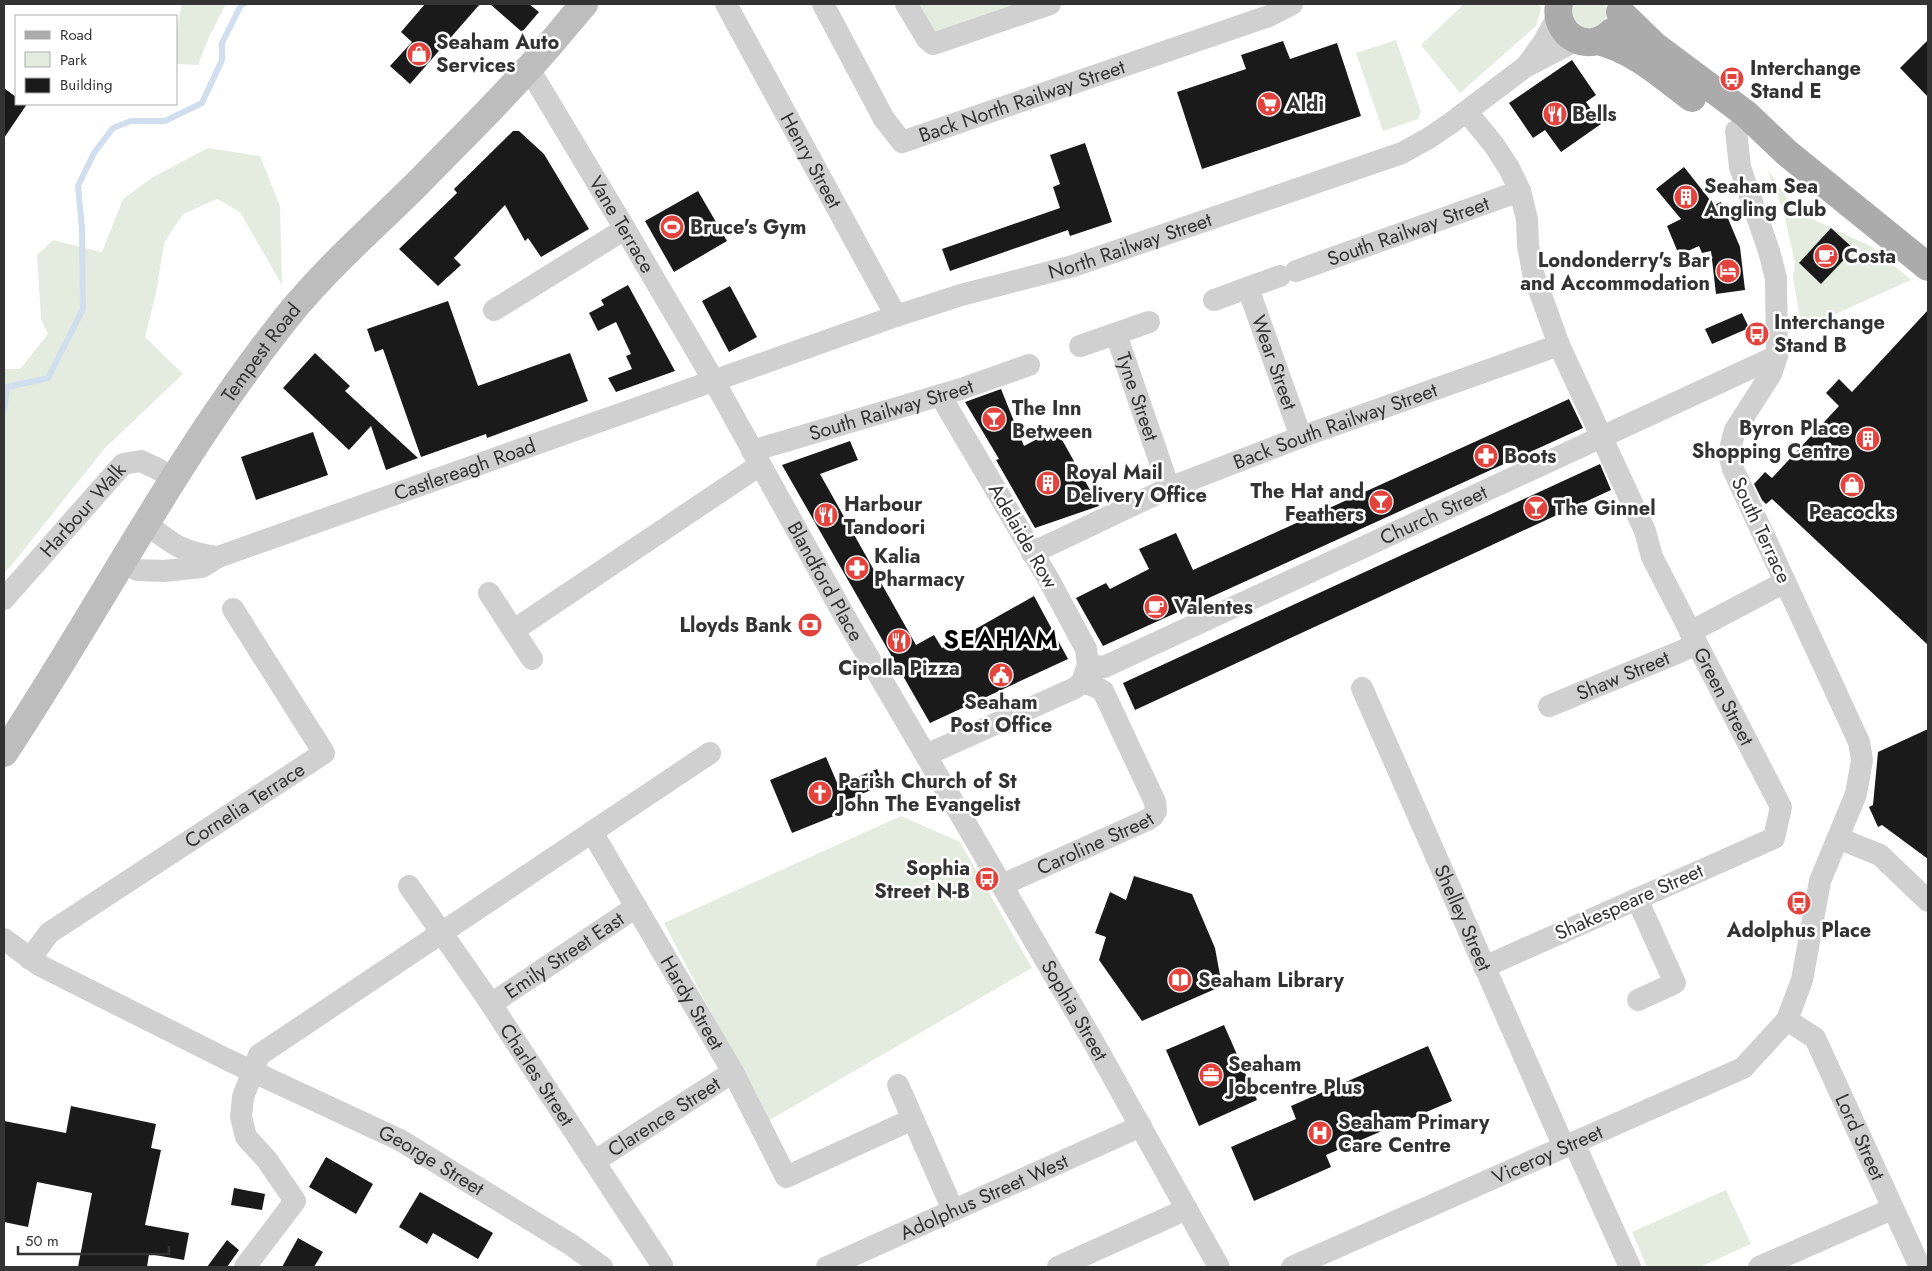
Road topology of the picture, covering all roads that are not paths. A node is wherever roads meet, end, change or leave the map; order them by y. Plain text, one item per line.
1 (584, 4) edge
2 (823, 4) edge
3 (906, 4) edge
4 (1050, 4) edge
5 (1292, 4) edge
6 (735, 8) edge
7 (1620, 8) edge
8 (1558, 10) edge
9 (1587, 41) junction
10 (1525, 67) junction
11 (528, 69) junction
12 (1466, 112) junction
13 (1736, 131) junction
14 (1787, 153) junction
15 (1520, 191) junction
16 (625, 228) junction
17 (1928, 267) edge
18 (1248, 288) junction
19 (1214, 300) dead end
20 (494, 310) dead end
21 (896, 316) junction
22 (1149, 322) dead end
23 (1116, 334) junction
24 (1080, 346) dead end
25 (1559, 346) junction
26 (1777, 356) junction
27 (1029, 364) dead end
28 (714, 381) junction
29 (940, 396) junction
30 (728, 407) joint
31 (1301, 437) junction
32 (1601, 437) junction
33 (751, 450) junction
34 (174, 480) junction
35 (1169, 488) junction
36 (147, 524) junction
37 (1032, 553) junction
38 (123, 562) junction
39 (214, 569) junction
40 (1785, 582) junction
41 (489, 594) dead end
42 (4, 599) edge
43 (233, 609) dead end
44 (514, 630) junction
45 (1694, 638) junction
46 (532, 659) dead end
47 (1085, 673) junction
48 (1362, 688) dead end
49 (1549, 706) dead end
50 (4, 752) edge
51 (710, 753) dead end
52 (926, 754) junction
53 (592, 832) junction
54 (1774, 838) joint
55 (1838, 838) junction
56 (409, 886) dead end
57 (1002, 886) junction
58 (1637, 899) junction
59 (1928, 902) edge
60 (636, 907) junction
61 (442, 932) junction
62 (4, 939) edge
63 (30, 959) junction
64 (1484, 967) junction
65 (1638, 1000) dead end
66 (491, 1004) junction
67 (1787, 1020) junction
68 (253, 1071) junction
69 (733, 1072) junction
70 (898, 1085) dead end
71 (913, 1119) junction
72 (1141, 1126) junction
73 (1569, 1145) junction
74 (595, 1161) junction
75 (1187, 1208) junction
76 (1892, 1209) junction
77 (953, 1210) junction
78 (662, 1265) dead end
79 (246, 1267) edge
80 (602, 1267) edge
81 (827, 1267) edge
82 (1058, 1267) edge
83 (1219, 1267) edge
84 (1292, 1267) edge
85 (1630, 1267) edge
86 (1759, 1267) edge
87 (1920, 1267) edge

1 - 11 main road, Tempest Road
2 - 5 street, Back North Railway Street
3 - 4 street
6 - 21 street, Henry Street
7 - 9 main road
7 - 14 main road
8 - 9 main road
8 - 10 street, North Railway Street
9 - 10 street, North Railway Street
9 - 13 main road
10 - 12 street, North Railway Street
11 - 16 street, Vane Terrace
11 - 34 main road, Tempest Road
12 - 15 street, Green Street
12 - 21 street, North Railway Street
13 - 14 main road
13 - 26 street, South Terrace
14 - 17 main road
15 - 18 street, South Railway Street
15 - 25 street, Green Street
16 - 20 street
16 - 28 street, Vane Terrace
18 - 19 street, South Railway Street
18 - 31 street, Wear Street
21 - 28 street, North Railway Street
22 - 23 street
23 - 24 street
23 - 35 street, Tyne Street
25 - 31 street, Back South Railway Street
25 - 32 street, Green Street
26 - 32 street, Church Street
26 - 40 street, South Terrace
27 - 29 street, South Railway Street
28 - 30 street, Vane Terrace
28 - 39 street, Castlereagh Road
29 - 33 street, South Railway Street
29 - 37 street, Adelaide Row
30 - 33 street, Blandford Place
31 - 35 street, Back South Railway Street
32 - 45 street, Green Street
32 - 47 street, Church Street
33 - 44 street, South Railway Street
33 - 52 street, Blandford Place
34 - 36 main road, Tempest Road
34 - 42 street, Harbour Walk
35 - 37 street, Back South Railway Street
36 - 38 main road, Tempest Road
36 - 39 street, Castlereagh Road
37 - 47 street, Adelaide Row
38 - 39 street, Castlereagh Road
38 - 50 main road, Tempest Road
40 - 45 street, Shaw Street
40 - 55 street, South Terrace
41 - 44 street
43 - 63 street, Cornelia Terrace
44 - 46 street
45 - 49 street, Shaw Street
45 - 54 street, Green Street
47 - 52 street, Church Street
47 - 57 street, Caroline Street
48 - 64 street, Shelley Street
51 - 53 street
52 - 57 street, Sophia Street
53 - 60 street, Hardy Street
53 - 61 street
54 - 58 street, Shakespeare Street
55 - 59 street
55 - 67 street, South Terrace
56 - 61 street, Charles Street
57 - 72 street, Sophia Street
58 - 64 street, Shakespeare Street
58 - 65 street
60 - 66 street, Emily Street East
60 - 69 street, Hardy Street
61 - 66 street, Charles Street
61 - 68 street
62 - 63 street, George Street
63 - 68 street, George Street
64 - 73 street, Shelley Street
66 - 74 street, Charles Street
67 - 73 street, Viceroy Street
67 - 76 street, Lord Street
68 - 79 street
68 - 80 street, George Street
69 - 71 street, Hardy Street
69 - 74 street, Clarence Street
70 - 71 street
71 - 77 street
72 - 75 street, Sophia Street
72 - 77 street, Adolphus Street West
73 - 84 street, Viceroy Street
73 - 85 street, Shelley Street
74 - 78 street, Charles Street
75 - 82 street
75 - 83 street, Sophia Street
76 - 86 street
76 - 87 street, Lord Street
77 - 81 street, Adolphus Street West

